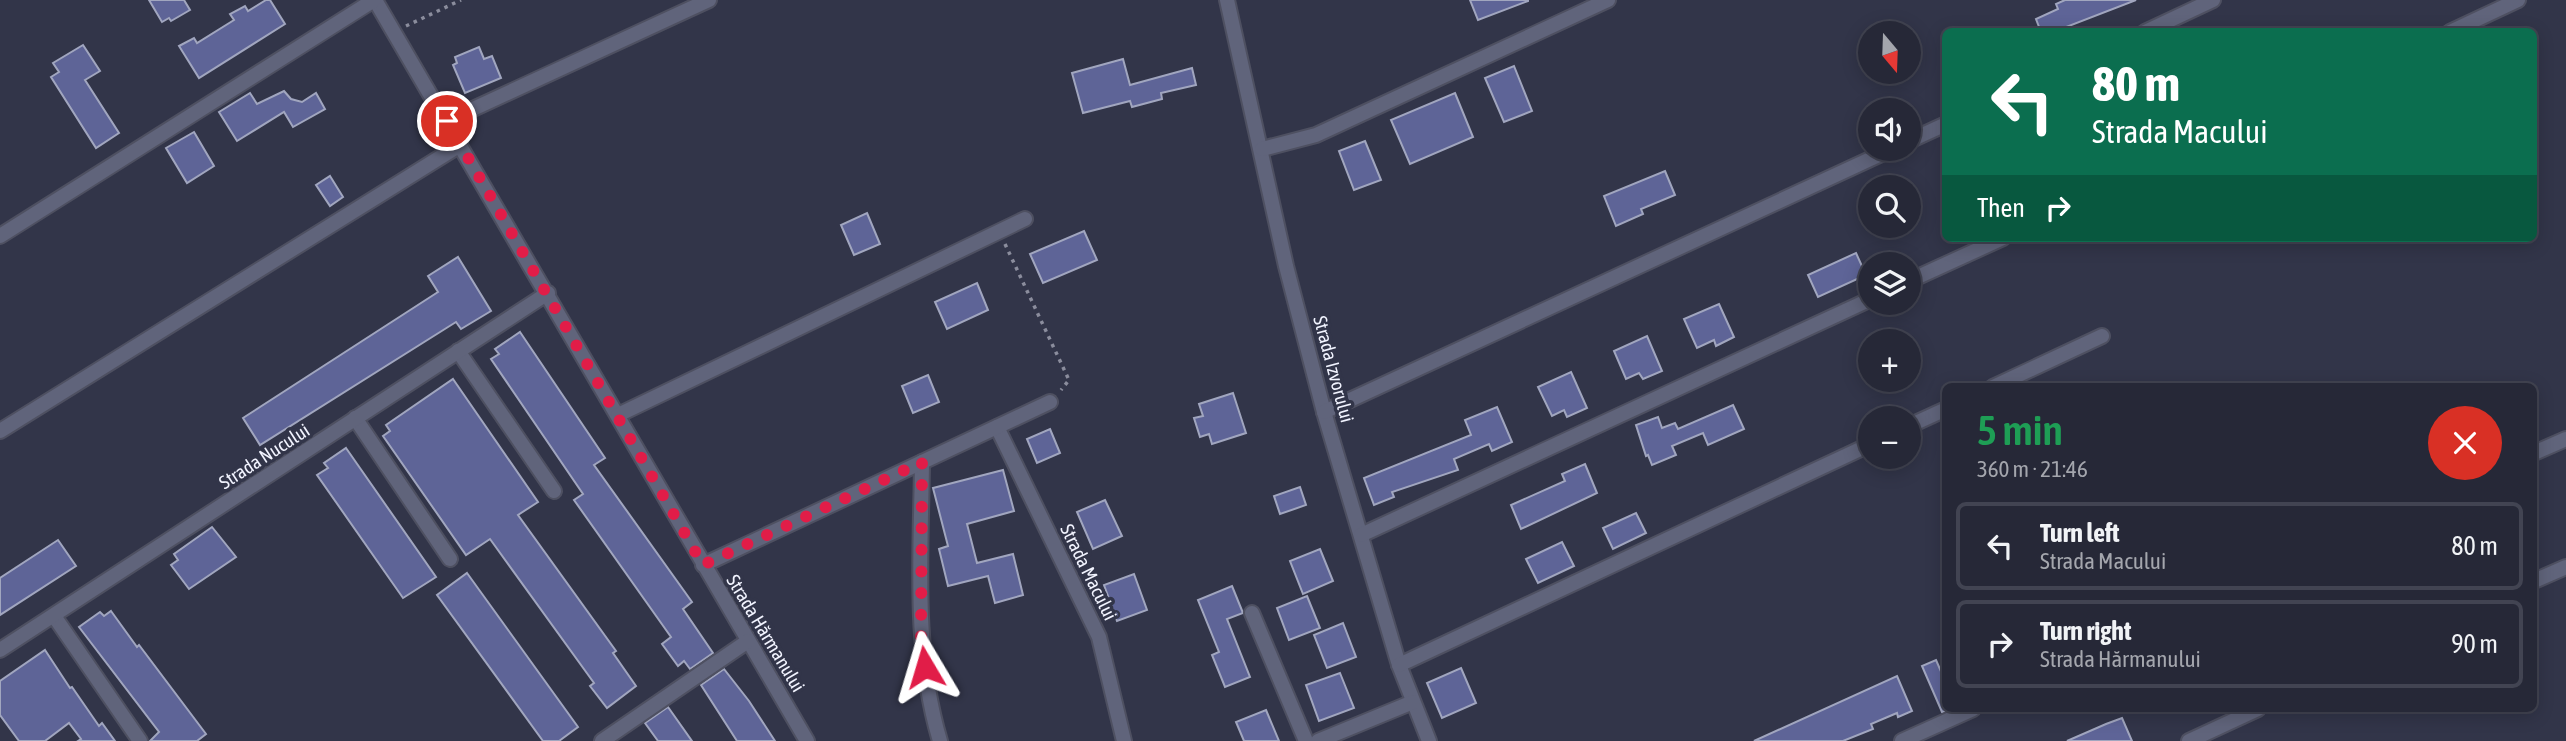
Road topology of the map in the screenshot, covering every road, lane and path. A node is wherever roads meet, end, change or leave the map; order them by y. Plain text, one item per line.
1 (375, 0) edge
2 (461, 0) edge
3 (709, 0) edge
4 (1227, 0) edge
5 (1608, 0) edge
6 (2213, 0) edge
7 (2518, 0) edge
8 (2154, 28) edge
9 (2458, 28) edge
10 (394, 32) junction
11 (447, 121) junction
12 (1942, 126) edge
13 (1921, 135) edge
14 (460, 145) junction
15 (1262, 149) junction
16 (1866, 161) edge
17 (1024, 219) dead end
18 (999, 232) junction
19 (0, 236) edge
20 (1994, 242) edge
21 (1921, 276) edge
22 (548, 293) junction
23 (1858, 305) edge
24 (2102, 335) dead end
25 (458, 351) junction
26 (2001, 383) edge
27 (1050, 402) joint
28 (1942, 411) edge
29 (1325, 412) junction
30 (618, 415) junction
31 (355, 418) junction
32 (1921, 420) edge
33 (997, 427) junction
34 (0, 431) edge
35 (2566, 439) edge
36 (1858, 450) edge
37 (2537, 452) edge
38 (922, 462) junction
39 (554, 491) dead end
40 (1361, 535) junction
41 (450, 559) dead end
42 (703, 565) junction
43 (2566, 567) edge
44 (2537, 580) edge
45 (1252, 613) dead end
46 (54, 616) junction
47 (748, 641) junction
48 (0, 650) edge
49 (1399, 665) junction
50 (1413, 702) junction
51 (1966, 712) edge
52 (2252, 712) edge
53 (140, 741) edge
54 (602, 741) edge
55 (807, 741) edge
56 (940, 741) edge
57 (1124, 741) edge
58 (1306, 741) edge
59 (1318, 741) edge
60 (1429, 741) edge
61 (1902, 741) edge
62 (2189, 741) edge

1 - 10 street, Strada Hărmanului
1 - 19 street
2 - 10 path
3 - 11 street
4 - 15 street, Strada Izvorului
5 - 15 street
6 - 8 street
7 - 9 street
10 - 11 street, Strada Hărmanului
11 - 14 street, Strada Hărmanului
12 - 13 street
14 - 22 street, Strada Hărmanului
14 - 34 street
15 - 29 street, Strada Izvorului
16 - 29 street
17 - 18 street
18 - 27 path
18 - 30 street
20 - 21 street
22 - 25 street, Strada Nucului
22 - 30 street, Strada Hărmanului
23 - 40 street
24 - 26 street
25 - 31 street, Strada Nucului
25 - 39 street
27 - 33 street
28 - 32 street
29 - 40 street, Strada Izvorului
30 - 42 street, Strada Hărmanului
31 - 41 street
31 - 46 street, Strada Nucului
33 - 38 street
33 - 57 street, Strada Macului
35 - 37 street
36 - 49 street
38 - 42 street
38 - 56 street
40 - 49 street, Strada Izvorului
42 - 47 street, Strada Hărmanului
43 - 44 street
45 - 58 street
46 - 48 street, Strada Nucului
46 - 53 street
47 - 54 street
47 - 55 street, Strada Hărmanului
49 - 50 street, Strada Izvorului
50 - 59 street
50 - 60 street, Strada Izvorului
51 - 61 street
52 - 62 street

